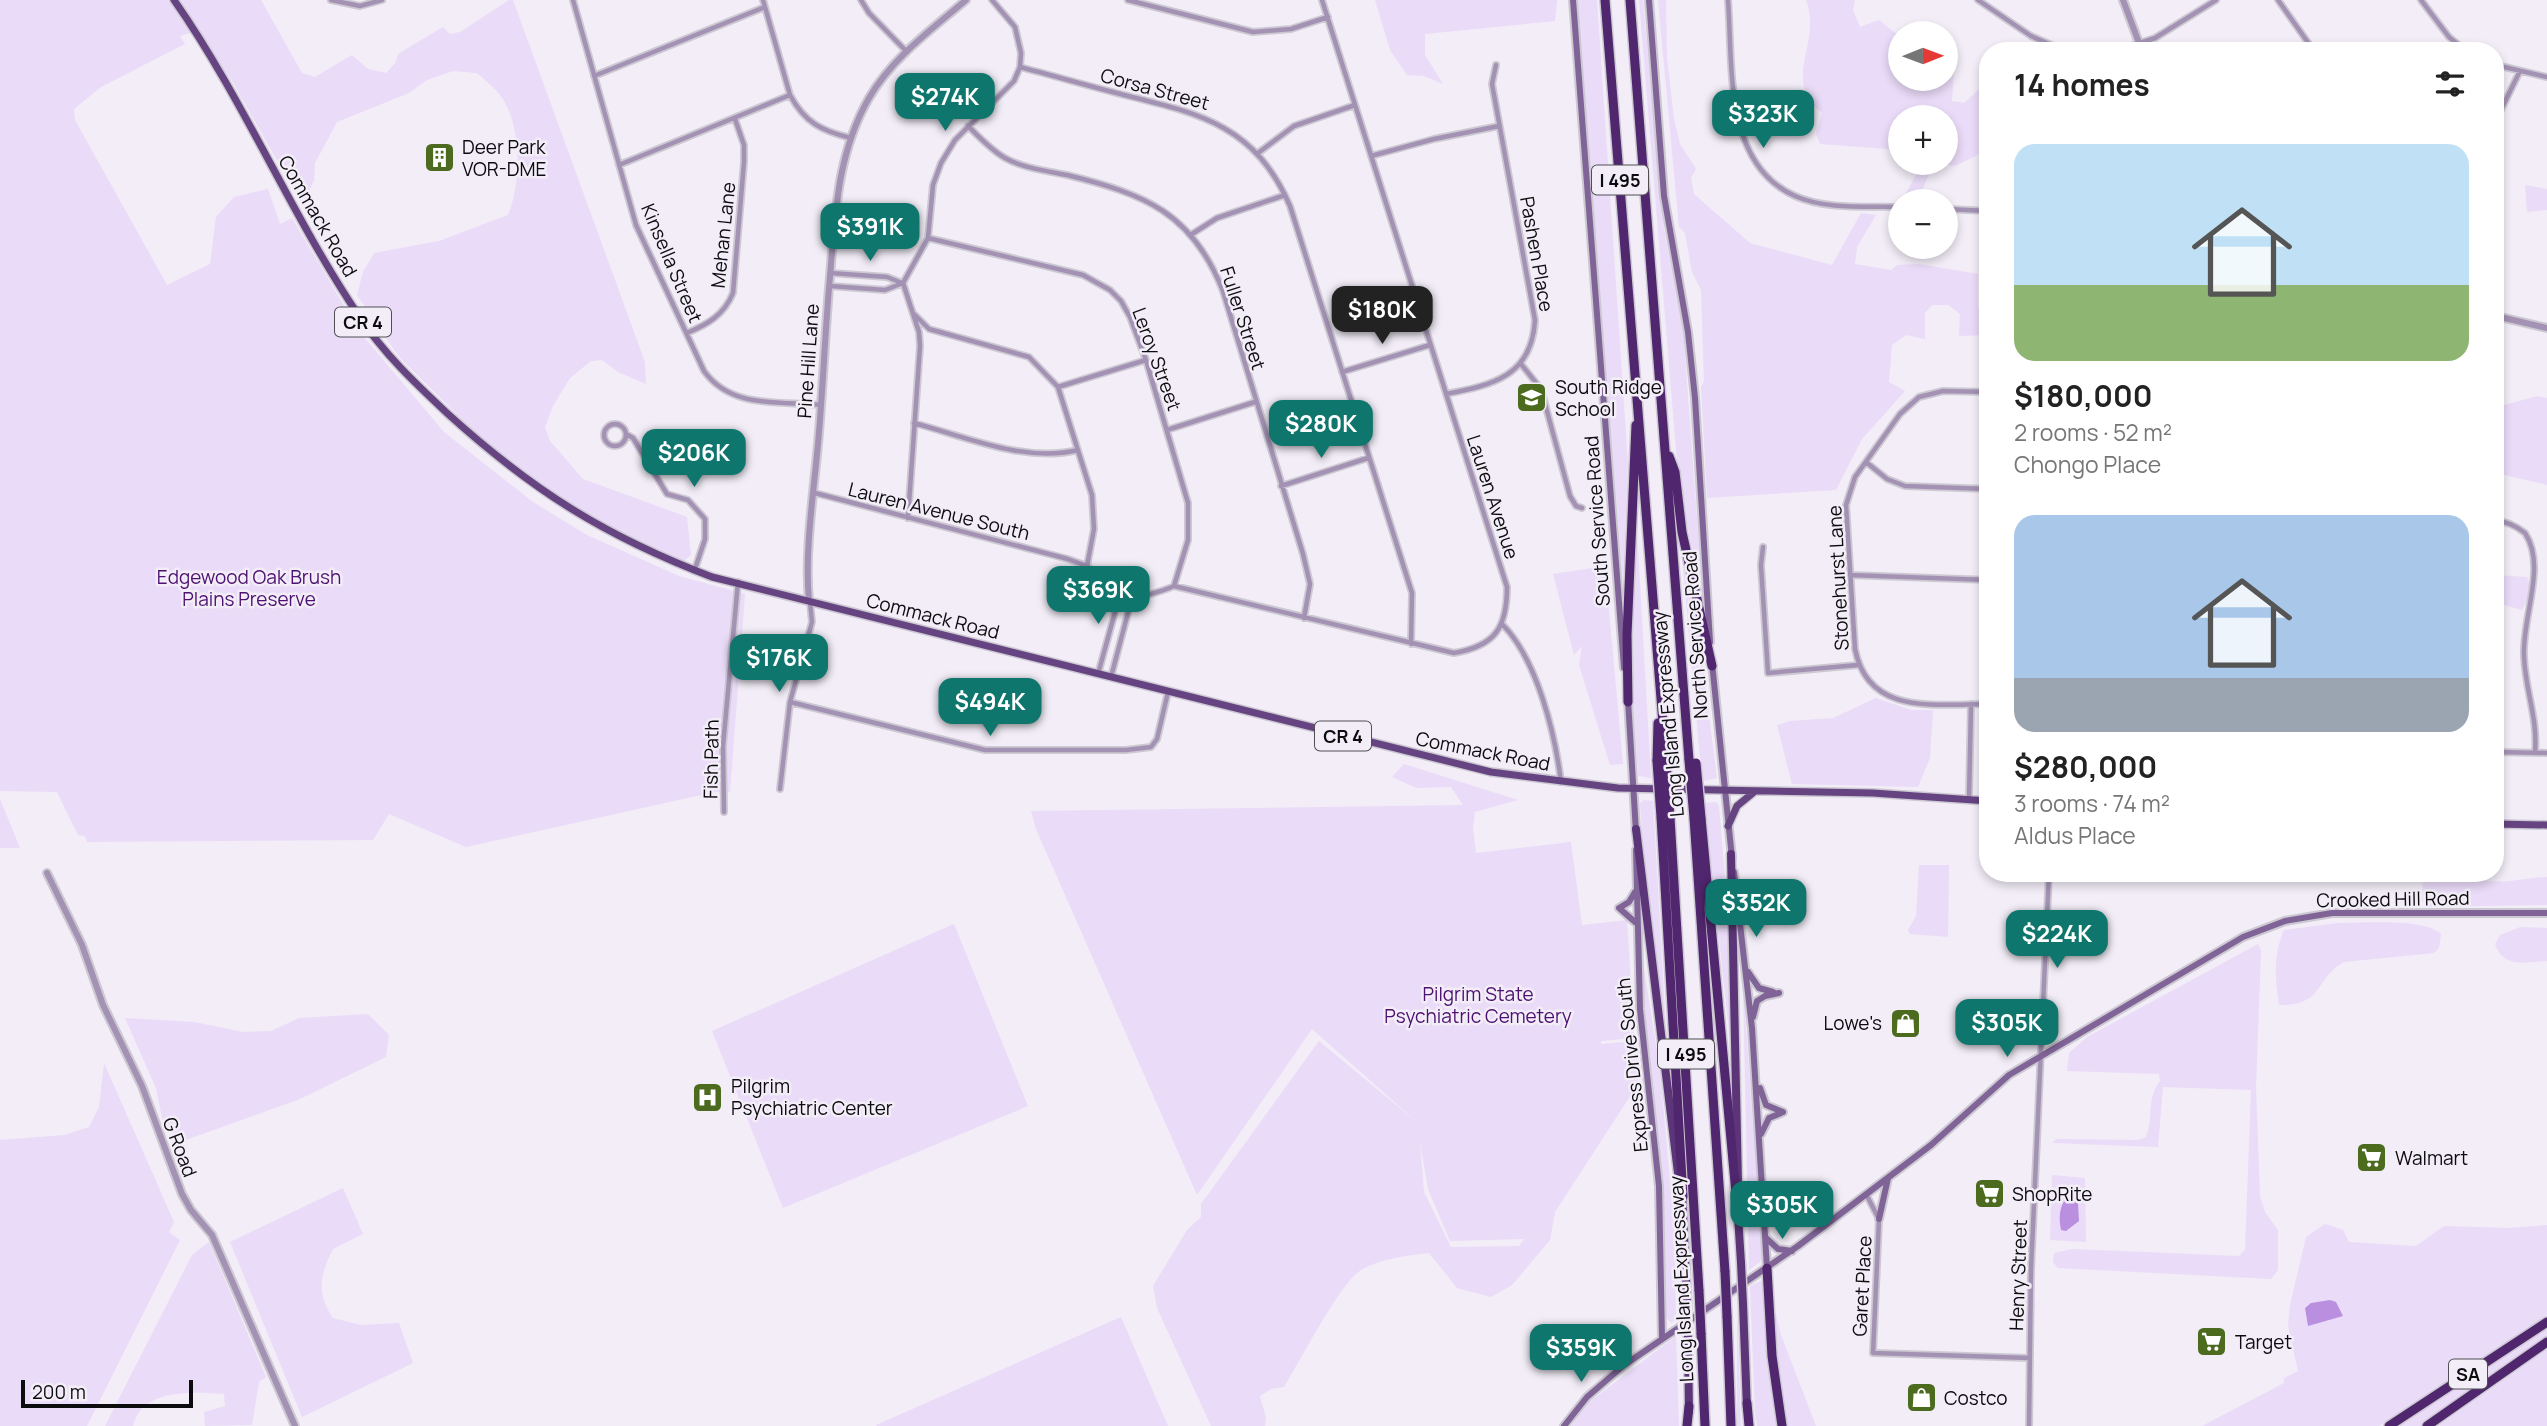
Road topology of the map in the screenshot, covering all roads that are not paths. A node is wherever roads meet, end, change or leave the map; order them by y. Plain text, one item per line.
1 (174, 0) edge
2 (331, 0) edge
3 (382, 0) edge
4 (573, 0) edge
5 (763, 0) edge
6 (861, 0) edge
7 (966, 0) edge
8 (992, 0) edge
9 (1128, 0) edge
10 (1322, 0) edge
11 (1573, 0) edge
12 (1605, 0) edge
13 (1630, 0) edge
14 (1649, 0) edge
15 (1728, 0) edge
16 (1978, 0) edge
17 (2123, 0) edge
18 (2216, 0) edge
19 (2278, 0) edge
20 (2421, 0) edge
21 (765, 7) junction
22 (1328, 17) junction
23 (2045, 42) edge
24 (2139, 42) edge
25 (2149, 42) edge
26 (2308, 42) edge
27 (2455, 42) edge
28 (906, 52) junction
29 (1496, 65) dead end
30 (1020, 67) junction
31 (2504, 67) edge
32 (2520, 71) junction
33 (594, 76) junction
34 (2547, 77) edge
35 (790, 95) junction
36 (2504, 104) edge
37 (1355, 105) junction
38 (735, 119) junction
39 (968, 126) junction
40 (1499, 126) junction
41 (851, 138) junction
42 (1258, 153) junction
43 (1371, 156) junction
44 (619, 165) junction
45 (1285, 195) junction
46 (1888, 206) edge
47 (1958, 210) edge
48 (1979, 211) edge
49 (1192, 234) junction
50 (928, 238) junction
51 (830, 273) junction
52 (903, 283) junction
53 (830, 286) junction
54 (915, 315) junction
55 (2504, 318) edge
56 (2547, 328) edge
57 (687, 333) junction
58 (1430, 345) junction
59 (1146, 360) junction
60 (1521, 364) junction
61 (1342, 372) junction
62 (1058, 387) junction
63 (1979, 392) edge
64 (1446, 394) junction
65 (1638, 396) junction
66 (1255, 402) junction
67 (821, 405) junction
68 (914, 423) junction
69 (1167, 430) junction
70 (626, 434) junction
71 (1665, 441) junction
72 (1079, 450) junction
73 (1368, 458) junction
74 (1866, 462) junction
75 (1281, 486) junction
76 (1979, 489) edge
77 (815, 493) junction
78 (1582, 508) dead end
79 (908, 519) junction
80 (2504, 523) edge
81 (1763, 547) dead end
82 (2542, 563) dead end
83 (1087, 566) junction
84 (694, 570) junction
85 (1850, 575) junction
86 (1979, 580) edge
87 (738, 582) junction
88 (1174, 586) junction
89 (2540, 586) dead end
90 (1126, 600) junction
91 (809, 601) junction
92 (1304, 618) junction
93 (1503, 625) junction
94 (1411, 644) junction
95 (1858, 665) junction
96 (1712, 666) junction
97 (1098, 674) junction
98 (1111, 677) junction
99 (1168, 692) junction
100 (790, 702) junction
101 (1628, 702) junction
102 (1971, 704) junction
103 (1979, 704) edge
104 (2504, 751) edge
105 (2535, 753) junction
106 (2547, 753) edge
107 (1561, 782) junction
108 (780, 789) dead end
109 (1634, 789) junction
110 (1725, 792) junction
111 (1754, 792) junction
112 (1969, 800) junction
113 (1979, 801) edge
114 (724, 812) dead end
115 (1665, 818) junction
116 (1698, 818) junction
117 (2504, 824) edge
118 (2547, 825) edge
119 (1728, 826) junction
120 (1636, 830) junction
121 (1731, 854) junction
122 (47, 873) dead end
123 (2049, 882) edge
124 (1636, 890) junction
125 (2547, 913) edge
126 (1636, 924) junction
127 (1746, 967) junction
128 (1752, 1028) junction
129 (2041, 1054) junction
130 (1755, 1069) junction
131 (1760, 1139) junction
132 (1888, 1178) junction
133 (1866, 1194) junction
134 (1683, 1197) junction
135 (1737, 1204) junction
136 (1879, 1219) junction
137 (1766, 1238) junction
138 (1791, 1251) junction
139 (1767, 1268) junction
140 (2547, 1322) edge
141 (1662, 1338) junction
142 (2547, 1342) edge
143 (2030, 1358) junction
144 (1747, 1403) joint
145 (1689, 1406) joint
146 (2429, 1425) edge
147 (295, 1426) edge
148 (1564, 1426) edge
149 (1688, 1426) edge
150 (1706, 1426) edge
151 (1731, 1426) edge
152 (1748, 1426) edge
153 (1782, 1426) edge
154 (2029, 1426) edge
155 (2389, 1426) edge

1 - 84 main road, Commack Road / CR 4
2 - 3 street
4 - 33 street, Kinsella Street
5 - 21 street
6 - 28 street
7 - 28 street, Pine Hill Lane
8 - 30 street
9 - 22 street
10 - 22 street, Lauren Avenue
11 - 101 main road, South Service Road
12 - 65 highway, Long Island Expressway / I 495
13 - 71 highway, Long Island Expressway / I 495
14 - 96 main road, North Service Road
15 - 46 street
16 - 23 street
17 - 24 street
18 - 25 street
19 - 26 street
20 - 27 street
21 - 33 street
21 - 35 street
22 - 37 street, Lauren Avenue
28 - 41 street, Pine Hill Lane
29 - 40 street, Pashen Place
30 - 39 street
30 - 42 street, Corsa Street
31 - 32 street
32 - 34 street
32 - 36 street
33 - 44 street, Kinsella Street
35 - 38 street
35 - 41 street
37 - 42 street
37 - 43 street, Lauren Avenue
38 - 44 street
38 - 57 street, Mehan Lane
39 - 49 street, Fuller Street
39 - 50 street
40 - 43 street
40 - 60 street, Pashen Place
41 - 51 street, Pine Hill Lane
42 - 45 street, Corsa Street
43 - 58 street, Lauren Avenue
44 - 57 street, Kinsella Street
45 - 49 street
45 - 61 street, Corsa Street
47 - 48 street
49 - 66 street, Fuller Street
50 - 52 street
50 - 59 street, Leroy Street
51 - 52 street
51 - 53 street, Pine Hill Lane
52 - 53 street
52 - 54 street
53 - 67 street, Pine Hill Lane
54 - 62 street
54 - 68 street
55 - 56 street
57 - 67 street, Kinsella Street
58 - 61 street
58 - 64 street, Lauren Avenue
59 - 62 street
59 - 69 street, Leroy Street
60 - 64 street
60 - 78 street
61 - 73 street, Corsa Street
62 - 72 street
63 - 74 street, Stonehurst Lane
64 - 93 street, Lauren Avenue
65 - 101 highway
65 - 115 highway, Long Island Expressway / I 495, bridge
66 - 69 street
66 - 75 street, Fuller Street
67 - 77 street, Pine Hill Lane
68 - 72 street
68 - 79 street
69 - 88 street, Leroy Street
70 - 70 street
70 - 84 street
71 - 96 highway
71 - 116 highway, Long Island Expressway / I 495, bridge
72 - 83 street
73 - 75 street
73 - 94 street, Corsa Street
74 - 76 street
74 - 85 street, Stonehurst Lane
75 - 92 street, Fuller Street
77 - 79 street, Lauren Avenue South
77 - 91 street, Pine Hill Lane
79 - 83 street, Lauren Avenue South
80 - 82 street
81 - 95 street
83 - 90 street, Lauren Avenue South
84 - 87 main road, Commack Road / CR 4
85 - 86 street
85 - 95 street, Stonehurst Lane
87 - 91 main road, Commack Road / CR 4
87 - 114 street, Fish Path
88 - 90 street
88 - 92 street
89 - 105 street
90 - 97 street
90 - 98 street
91 - 97 main road, Commack Road / CR 4
91 - 100 street
92 - 94 street
93 - 94 street
93 - 107 street
95 - 102 street, Stonehurst Lane
96 - 110 main road, North Service Road
97 - 98 main road, Commack Road / CR 4
98 - 99 main road, Commack Road / CR 4
99 - 100 street
99 - 107 main road, Commack Road / CR 4
100 - 108 street
101 - 109 main road, South Service Road
102 - 103 street, Stonehurst Lane
102 - 112 street
104 - 105 street
105 - 106 street
107 - 109 main road, Commack Road / CR 4
109 - 110 main road, Commack Road / CR 4
109 - 120 main road, Express Drive South
110 - 111 main road, Commack Road / CR 4
110 - 119 main road, North Service Road
111 - 112 main road, Commack Road / CR 4
111 - 119 main road
112 - 113 main road, Commack Road / CR 4
115 - 134 highway
115 - 150 highway, Long Island Expressway / I 495, bridge
116 - 135 highway
116 - 151 highway, Long Island Expressway / I 495, bridge
117 - 118 main road
119 - 121 main road, North Service Road
120 - 124 main road, Express Drive South
120 - 134 highway
121 - 127 main road, North Service Road
121 - 135 highway
122 - 147 street, G Road
123 - 129 street, Henry Street
124 - 126 main road, Express Drive South
124 - 126 main road
125 - 129 main road, Crooked Hill Road
126 - 141 main road, Express Drive South
127 - 128 main road, North Service Road
127 - 128 main road
128 - 130 main road, North Service Road
129 - 132 main road, Crooked Hill Road
129 - 143 street, Henry Street
130 - 131 main road, North Service Road
130 - 131 main road
131 - 137 main road, North Service Road
132 - 133 main road, Crooked Hill Road
132 - 136 main road
133 - 136 street, Garet Place
133 - 138 main road, Crooked Hill Road
134 - 145 highway, bridge
135 - 144 highway, bridge
136 - 143 street, Garet Place
137 - 138 main road
137 - 139 main road, North Service Road
138 - 139 main road, Crooked Hill Road
139 - 141 main road, Crooked Hill Road
139 - 153 highway
140 - 155 highway, SA
141 - 148 main road, Crooked Hill Road
142 - 146 highway, SA
143 - 154 street, Henry Street
144 - 152 highway
145 - 149 highway

